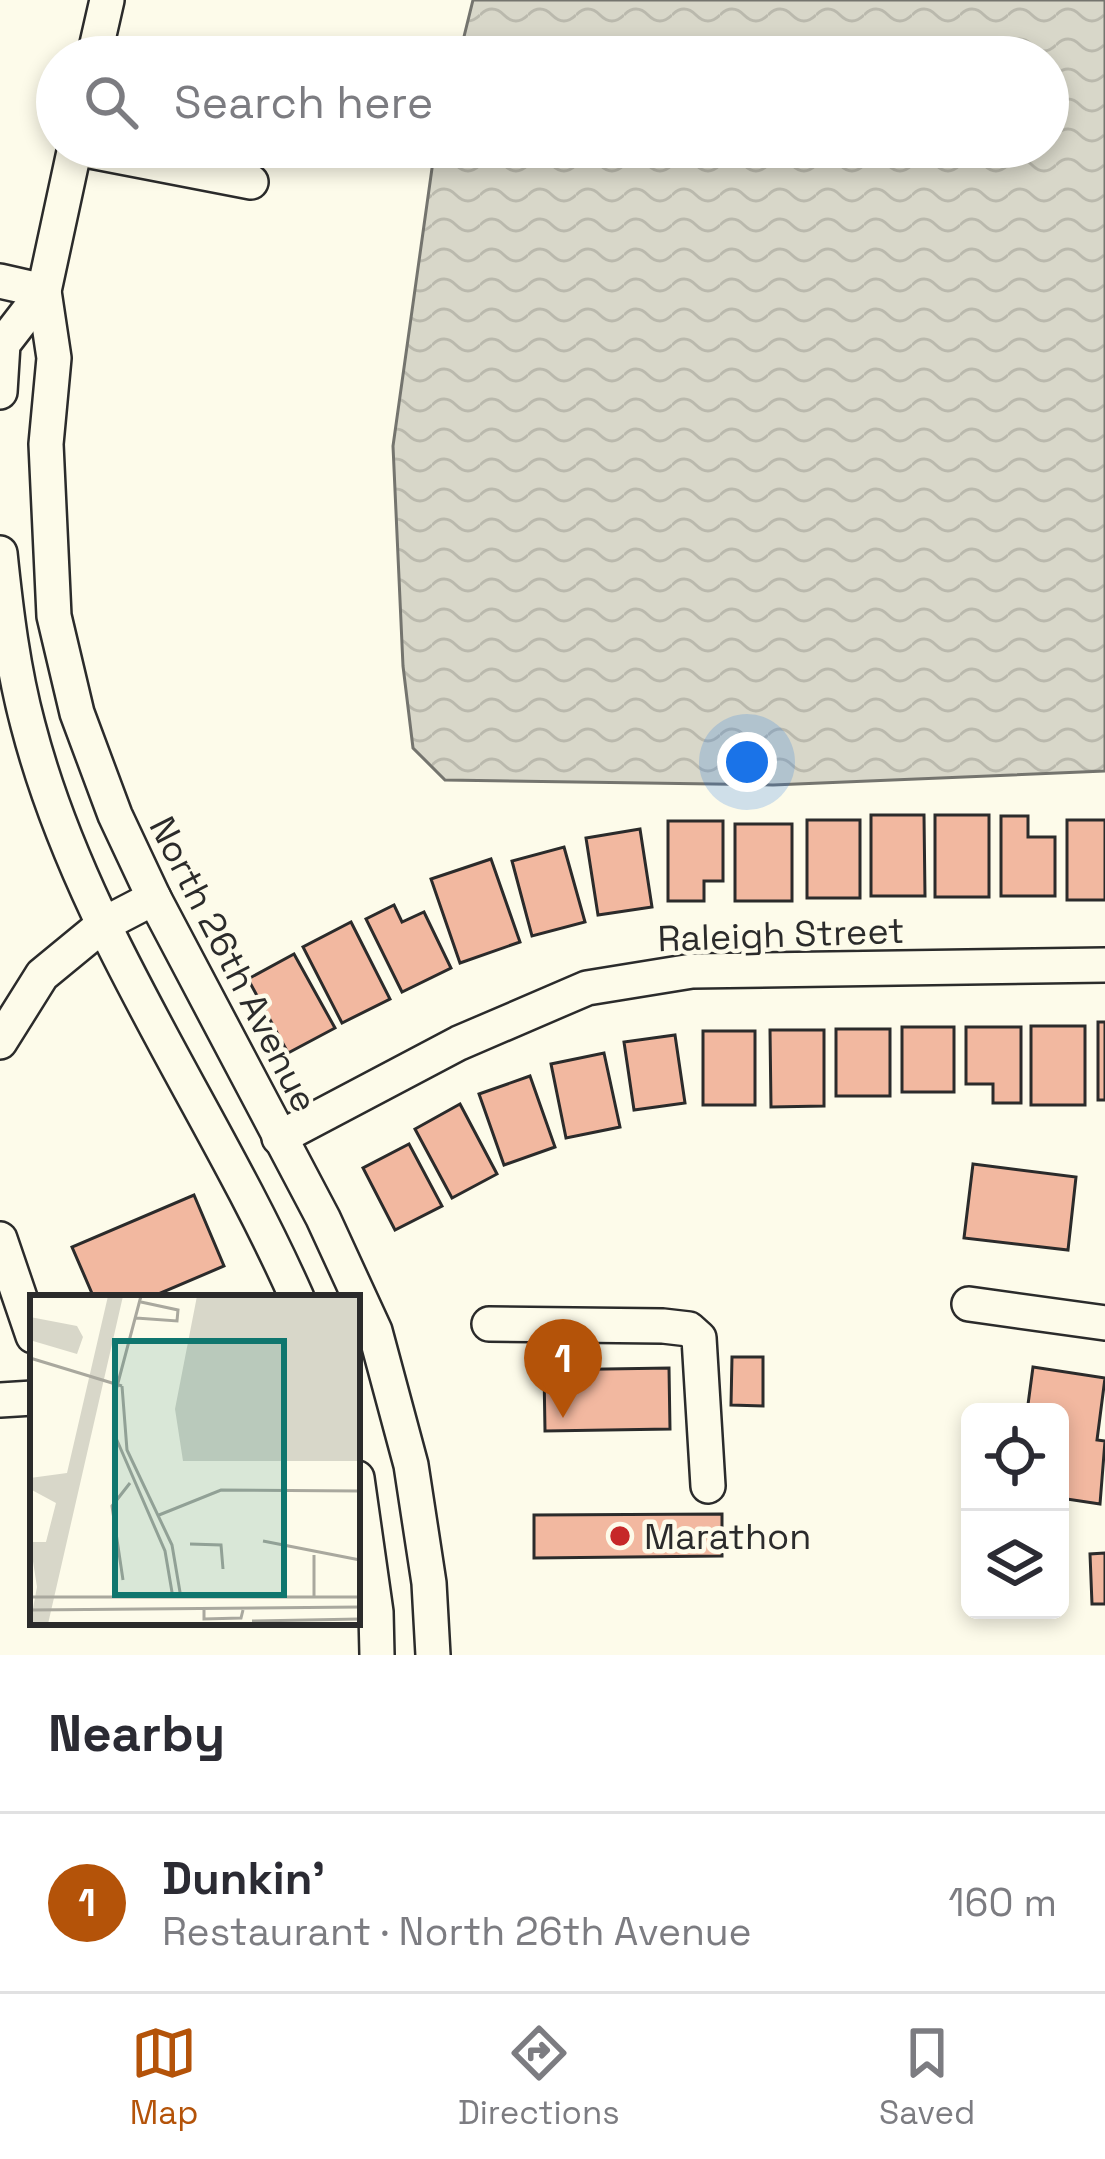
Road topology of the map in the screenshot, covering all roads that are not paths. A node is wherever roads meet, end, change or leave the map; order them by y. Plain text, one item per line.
1 (106, 0) edge
2 (98, 36) edge
3 (70, 168) edge
4 (180, 168) edge
5 (250, 182) dead end
6 (0, 281) edge
7 (44, 291) junction
8 (0, 392) edge
9 (0, 553) edge
10 (154, 898) junction
11 (104, 924) junction
12 (1105, 964) edge
13 (0, 1042) edge
14 (279, 1138) junction
15 (0, 1239) edge
16 (296, 1295) edge
17 (359, 1295) edge
18 (360, 1297) edge
19 (969, 1304) dead end
20 (1105, 1323) edge
21 (489, 1324) dead end
22 (30, 1327) edge
23 (30, 1398) edge
24 (0, 1400) edge
25 (708, 1486) dead end
26 (360, 1497) edge
27 (377, 1655) edge
28 (433, 1655) edge

1 - 2 street
3 - 7 street, North 26th Avenue
4 - 5 street
6 - 7 street
7 - 8 street, North 26th Avenue
7 - 10 street, North 26th Avenue
9 - 11 street
10 - 11 street
10 - 14 street, North 26th Avenue
11 - 13 street
11 - 16 street
12 - 14 street, Raleigh Street
14 - 17 street, North 26th Avenue
15 - 22 street
18 - 28 street, North 26th Avenue
19 - 20 street
21 - 25 street
23 - 24 street
26 - 27 street

